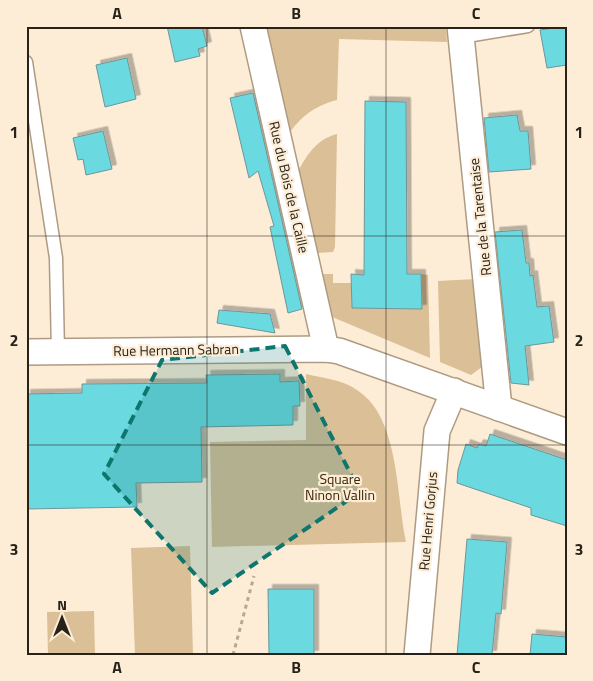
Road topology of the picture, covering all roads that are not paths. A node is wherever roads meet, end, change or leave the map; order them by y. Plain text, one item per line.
1 (253, 26) edge
2 (528, 26) edge
3 (461, 32) edge
4 (26, 62) edge
5 (326, 348) junction
6 (26, 352) edge
7 (58, 352) junction
8 (454, 391) junction
9 (499, 408) junction
10 (567, 432) edge
11 (417, 655) edge

1 - 5 street, Rue du Bois de la Caille
2 - 3 lane
3 - 9 street, Rue de la Tarentaise
4 - 7 lane
5 - 7 street, Rue Hermann Sabran
5 - 8 street, Rue Hermann Sabran
6 - 7 street, Rue Hermann Sabran
8 - 9 street, Rue Hermann Sabran
8 - 11 street, Rue Henri Gorjus
9 - 10 street, Rue Hermann Sabran

